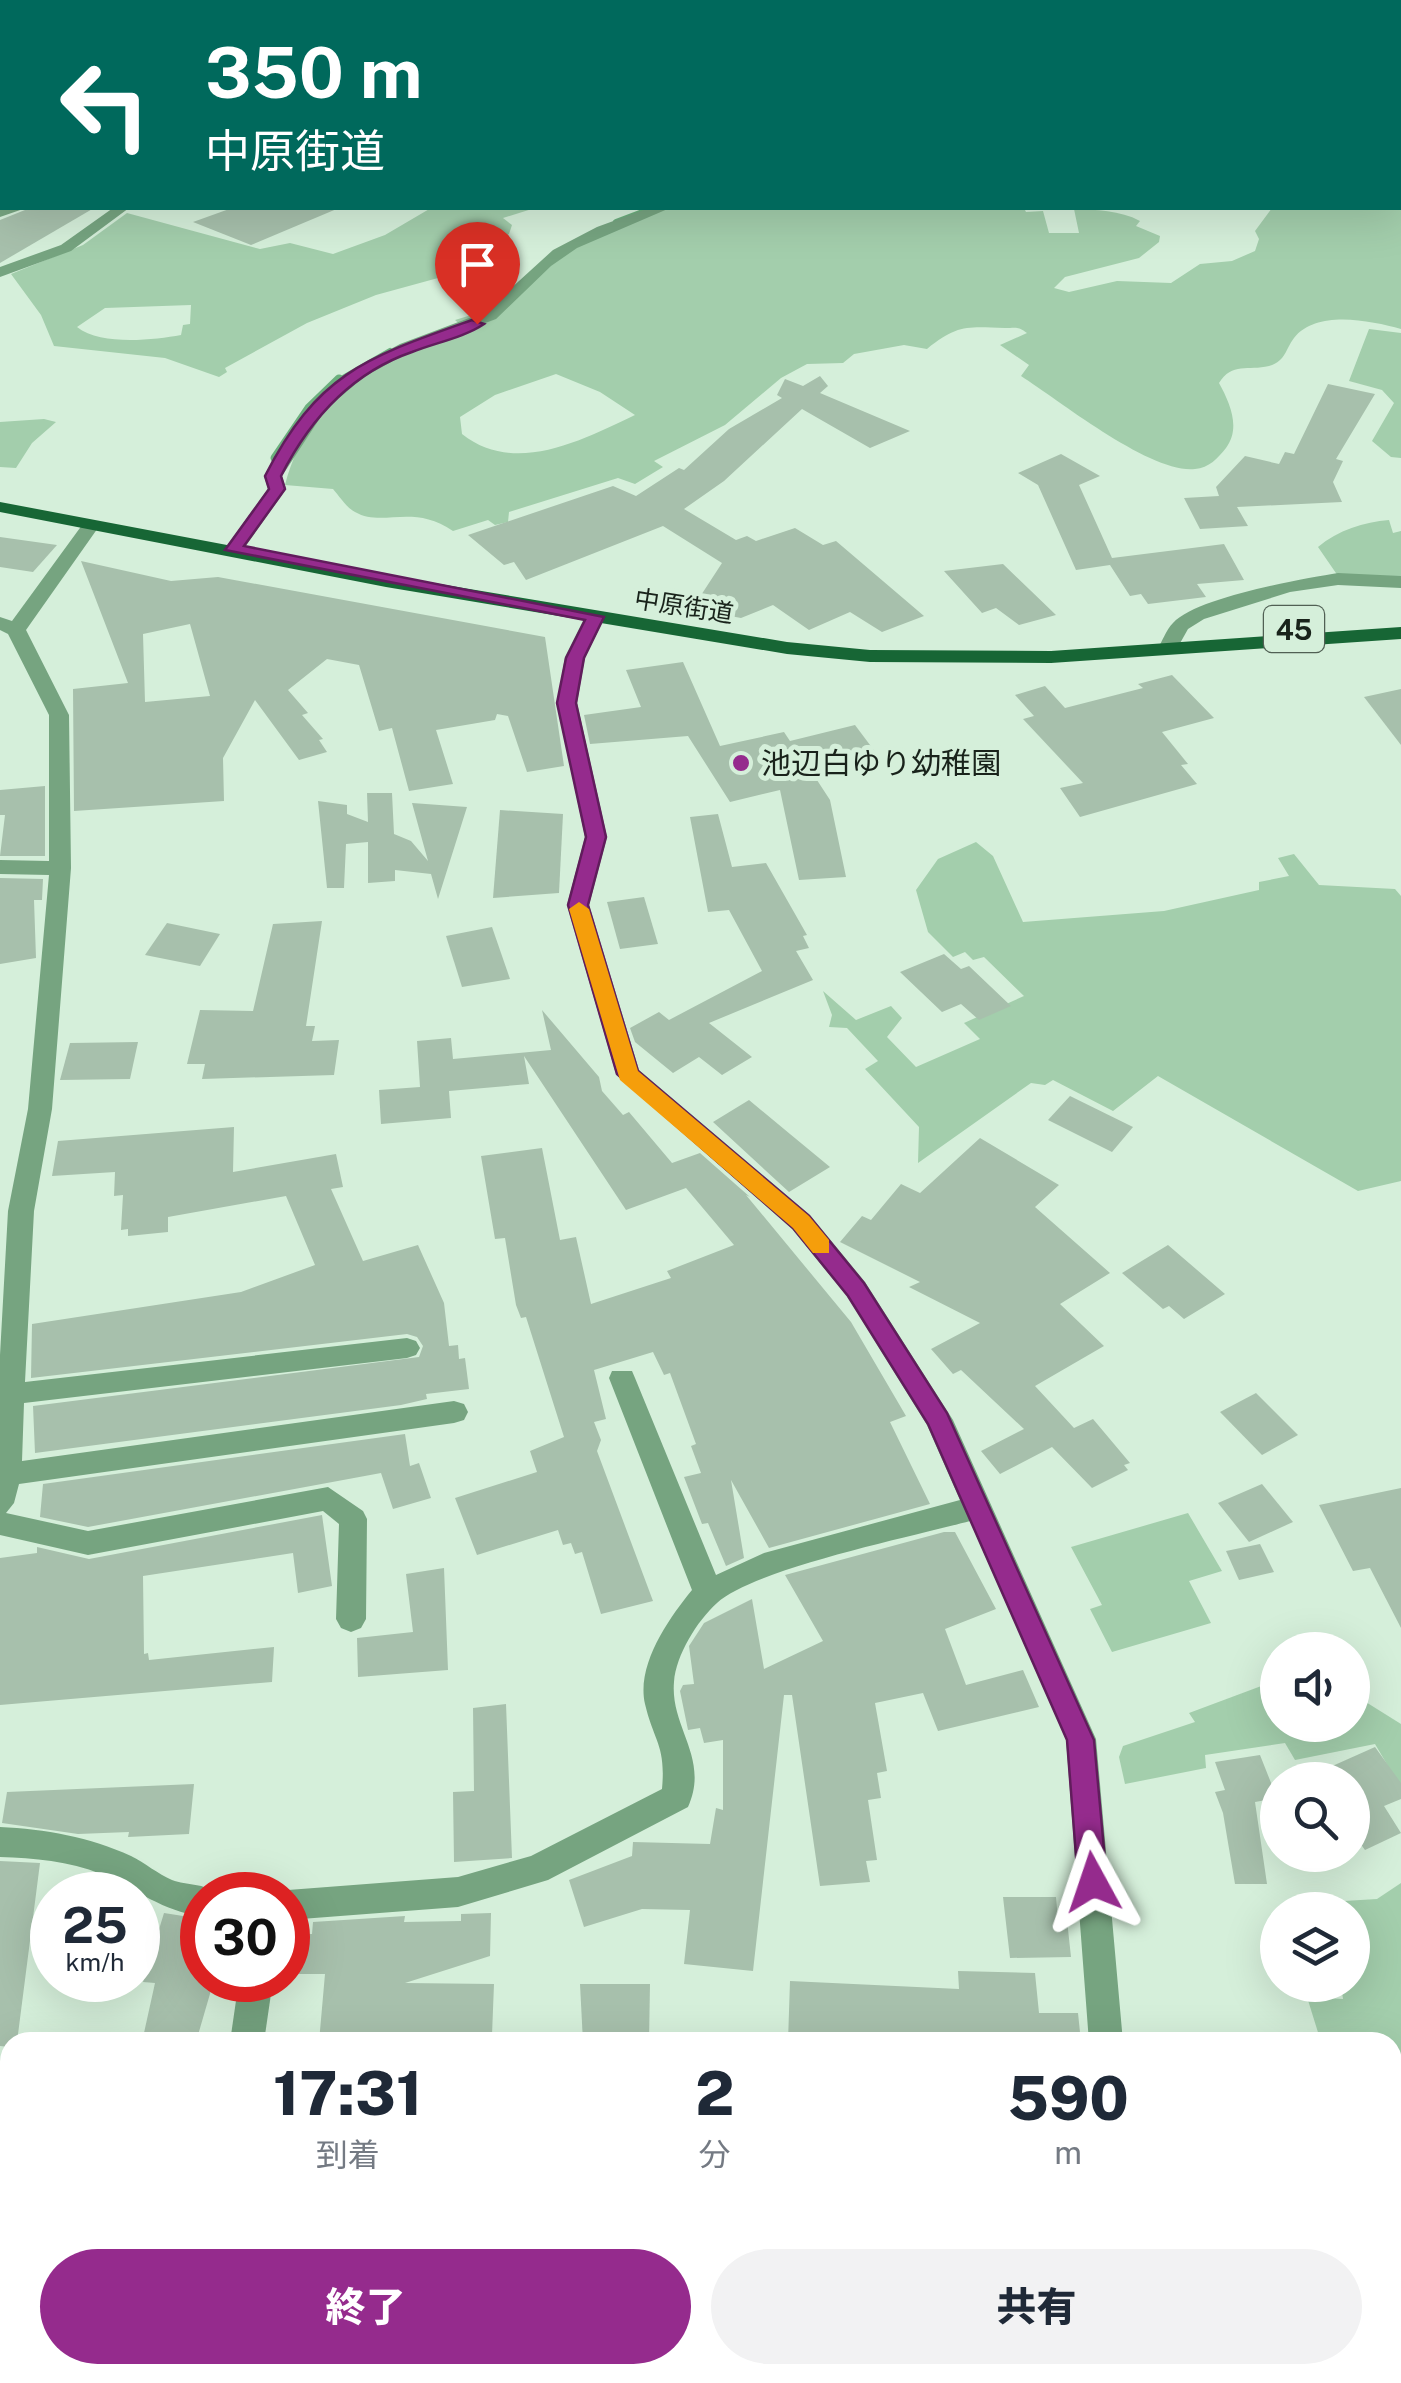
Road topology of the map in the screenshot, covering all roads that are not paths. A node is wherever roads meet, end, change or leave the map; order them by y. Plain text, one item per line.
1 (119, 210) edge
2 (654, 210) edge
3 (0, 272) edge
4 (0, 507) edge
5 (91, 524) junction
6 (233, 550) junction
7 (1401, 582) edge
8 (595, 617) junction
9 (1401, 618) edge
10 (8, 626) edge
11 (1401, 633) edge
12 (1189, 648) junction
13 (1167, 650) junction
14 (0, 867) edge
15 (60, 868) junction
16 (11, 1212) edge
17 (407, 1348) dead end
18 (622, 1378) dead end
19 (12, 1394) junction
20 (454, 1412) dead end
21 (7, 1474) junction
22 (0, 1503) edge
23 (977, 1508) junction
24 (0, 1523) edge
25 (708, 1592) junction
26 (350, 1619) dead end
27 (0, 1842) edge
28 (180, 1899) edge
29 (310, 1902) edge
30 (253, 2002) edge
31 (248, 2032) edge
32 (1105, 2032) edge

1 - 3 street
2 - 6 street
4 - 5 main road, 中原街道 / 45
5 - 6 main road, 中原街道 / 45
5 - 10 street
6 - 8 main road, 中原街道 / 45
7 - 13 street
8 - 13 main road, 中原街道 / 45
8 - 23 street
9 - 12 main road, 中原街道 / 45
10 - 15 street
11 - 12 main road, 中原街道 / 45
12 - 13 main road, 中原街道 / 45
14 - 15 street
15 - 16 street
16 - 19 street
17 - 19 street
18 - 25 street
19 - 21 street
20 - 21 street
21 - 22 street
23 - 25 street
23 - 32 street
24 - 26 street
25 - 29 street
27 - 28 street
30 - 31 street

